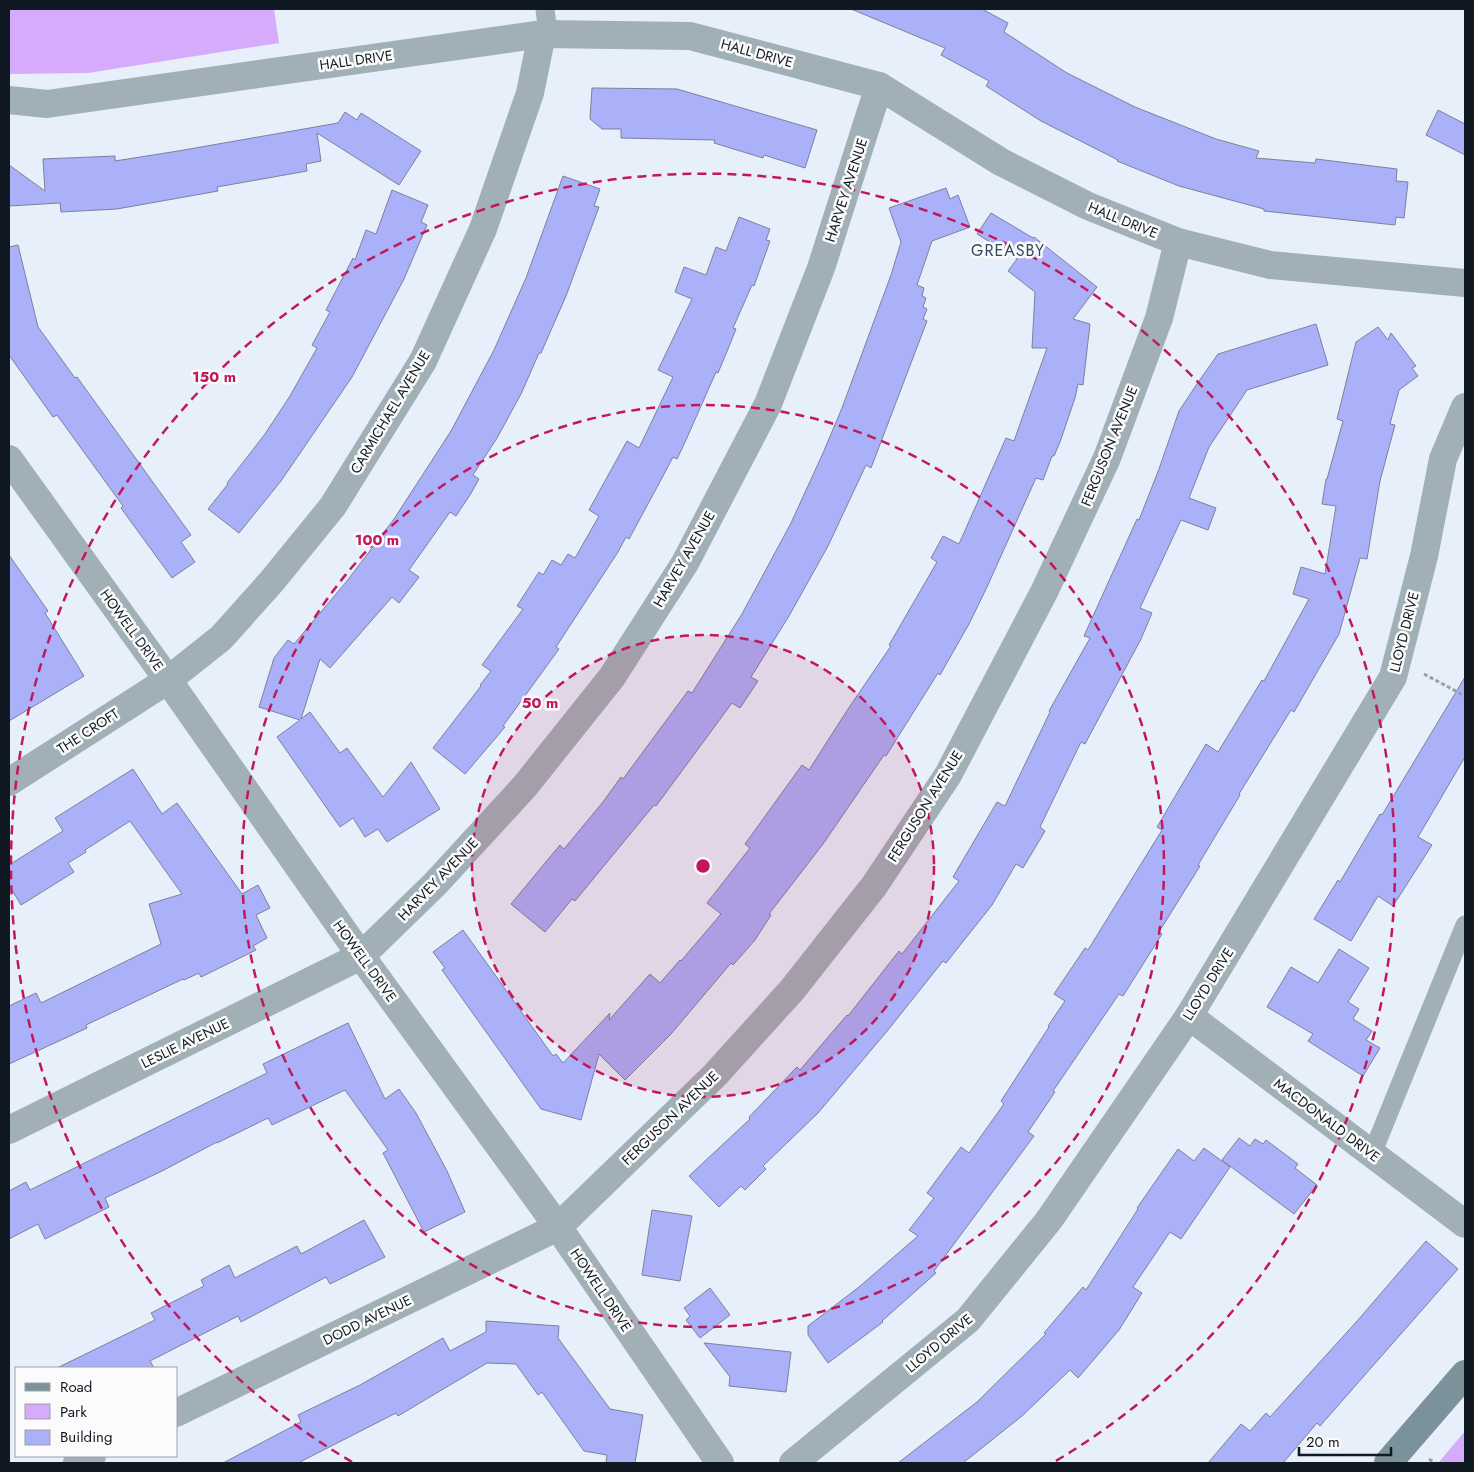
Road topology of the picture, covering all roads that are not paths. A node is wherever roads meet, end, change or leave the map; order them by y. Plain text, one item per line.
1 (545, 26) edge
2 (879, 86) junction
3 (9, 100) edge
4 (1178, 242) junction
5 (1465, 283) edge
6 (1465, 407) edge
7 (9, 459) edge
8 (168, 680) junction
9 (9, 782) edge
10 (1465, 925) edge
11 (361, 956) junction
12 (1189, 1016) junction
13 (9, 1130) edge
14 (1372, 1154) junction
15 (1465, 1224) edge
16 (558, 1227) junction
17 (1465, 1374) edge
18 (178, 1412) edge
19 (90, 1457) edge
20 (77, 1463) edge
21 (720, 1463) edge
22 (793, 1463) edge
23 (1388, 1463) edge

1 - 2 street, HALL DRIVE
1 - 3 street, HALL DRIVE
1 - 8 street, CARMICHAEL AVENUE
2 - 4 street, HALL DRIVE
2 - 11 street, HARVEY AVENUE
4 - 5 street, HALL DRIVE
4 - 16 street, FERGUSON AVENUE
6 - 12 street, LLOYD DRIVE
7 - 8 street, HOWELL DRIVE
8 - 9 street, THE CROFT
8 - 11 street, HOWELL DRIVE
10 - 14 lane
11 - 13 street, LESLIE AVENUE
11 - 16 street, HOWELL DRIVE
12 - 14 street, MACDONALD DRIVE
12 - 22 street, LLOYD DRIVE
14 - 15 street, MACDONALD DRIVE
16 - 18 street, DODD AVENUE
16 - 21 street, HOWELL DRIVE
17 - 23 street
19 - 20 street

